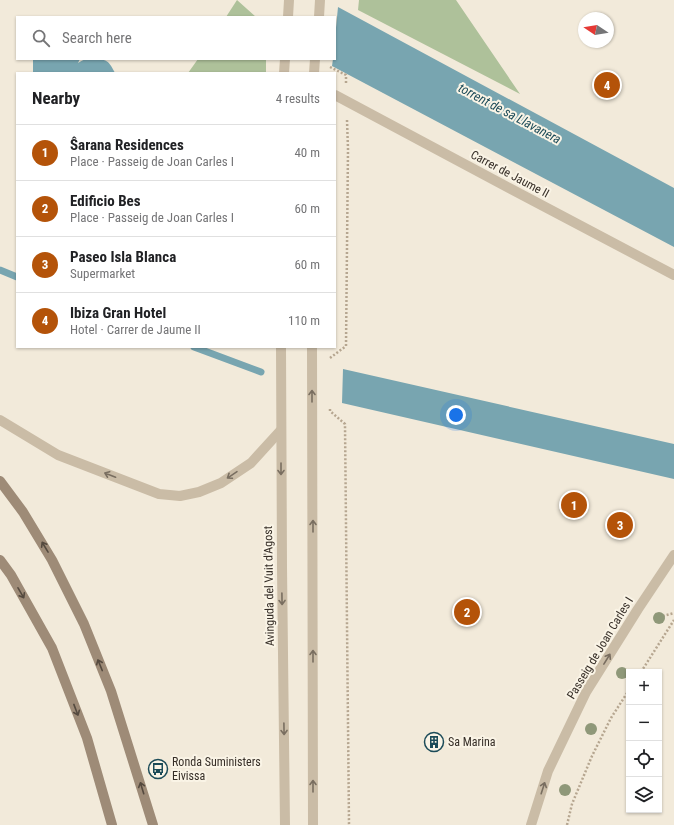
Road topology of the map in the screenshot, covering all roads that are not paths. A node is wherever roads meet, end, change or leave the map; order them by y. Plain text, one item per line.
1 (289, 0) edge
2 (320, 0) edge
3 (288, 16) edge
4 (319, 16) edge
5 (285, 60) edge
6 (315, 60) edge
7 (284, 72) edge
8 (314, 72) edge
9 (336, 95) edge
10 (674, 275) edge
11 (281, 348) edge
12 (312, 348) edge
13 (0, 420) edge
14 (281, 430) junction
15 (0, 481) edge
16 (674, 555) edge
17 (0, 560) edge
18 (112, 825) edge
19 (154, 825) edge
20 (285, 825) edge
21 (313, 825) edge
22 (531, 825) edge

1 - 3 street
2 - 4 street
5 - 7 street
6 - 8 street
9 - 10 street, Carrer de Jaume II
11 - 14 street, Avinguda del Vuit d'Agost
21 -> 12 street
14 -> 13 street
14 -> 20 street, Avinguda del Vuit d'Agost
19 -> 15 main road
22 -> 16 street, Passeig de Joan Carles I
17 -> 18 main road

